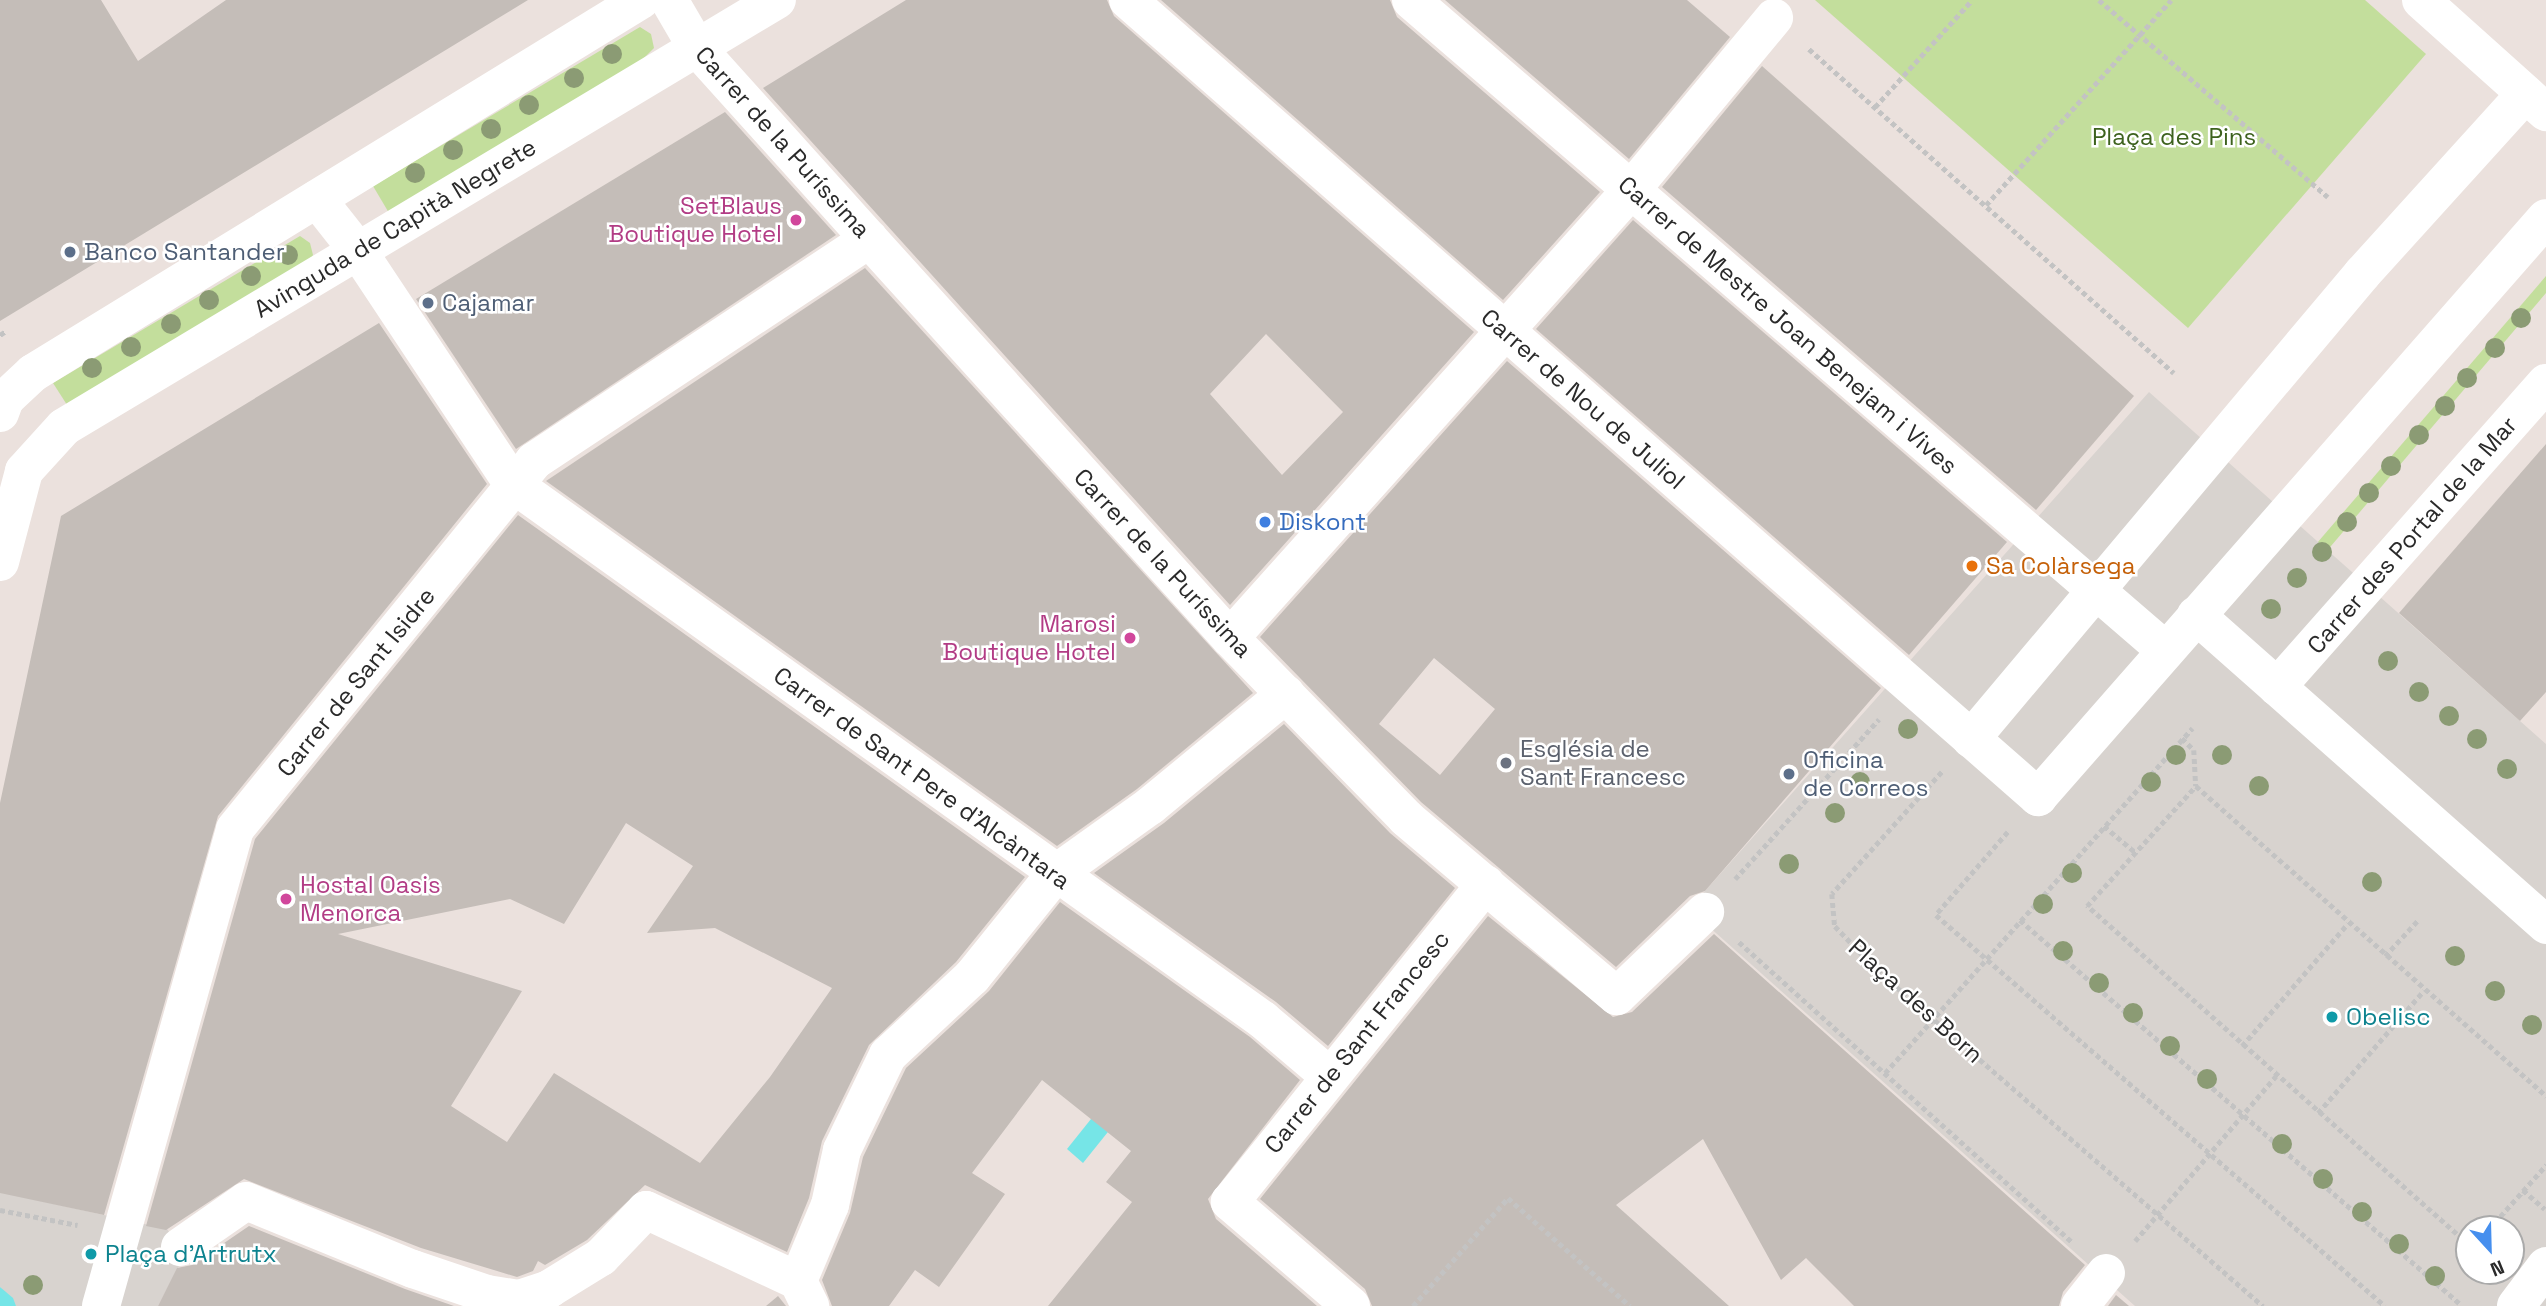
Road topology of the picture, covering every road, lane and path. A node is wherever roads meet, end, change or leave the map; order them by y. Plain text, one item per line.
1 (641, 0) edge
2 (669, 0) edge
3 (777, 0) edge
4 (1128, 0) edge
5 (1410, 0) edge
6 (1972, 0) edge
7 (2099, 0) edge
8 (2171, 0) edge
9 (2421, 0) edge
10 (1774, 18) joint
11 (2140, 35) junction
12 (697, 47) junction
13 (2536, 103) edge
14 (1875, 107) junction
15 (1632, 190) junction
16 (2328, 197) dead end
17 (317, 199) junction
18 (1986, 205) junction
19 (2546, 218) edge
20 (869, 239) junction
21 (358, 251) junction
22 (6, 331) dead end
23 (1506, 331) junction
24 (0, 335) edge
25 (2174, 373) dead end
26 (2546, 383) edge
27 (0, 413) edge
28 (513, 484) junction
29 (4, 520) edge
30 (0, 562) edge
31 (2098, 591) junction
32 (2196, 615) junction
33 (1230, 638) junction
34 (2165, 650) junction
35 (1910, 685) junction
36 (2277, 687) junction
37 (1286, 694) junction
38 (2192, 728) dead end
39 (2182, 738) junction
40 (1971, 739) junction
41 (2196, 786) junction
42 (2038, 797) junction
43 (2105, 827) junction
44 (2136, 852) junction
45 (1055, 874) junction
46 (1486, 884) junction
47 (1705, 912) junction
48 (2419, 919) dead end
49 (2020, 920) junction
50 (2348, 923) junction
51 (2546, 925) edge
52 (2385, 956) junction
53 (1986, 958) junction
54 (2424, 990) junction
55 (1933, 1019) junction
56 (2242, 1046) junction
57 (1885, 1073) junction
58 (1328, 1075) junction
59 (2276, 1076) junction
60 (2546, 1096) edge
61 (2318, 1113) junction
62 (2243, 1114) junction
63 (2210, 1154) junction
64 (2546, 1165) edge
65 (2523, 1190) junction
66 (0, 1209) edge
67 (2545, 1209) edge
68 (2159, 1215) junction
69 (2501, 1215) edge
70 (86, 1227) dead end
71 (2455, 1233) edge
72 (180, 1247) dead end
73 (2546, 1266) edge
74 (2106, 1273) joint
75 (804, 1294) edge
76 (2459, 1303) dead end
77 (101, 1306) edge
78 (1351, 1306) edge
79 (1413, 1306) edge
80 (1630, 1306) edge
81 (2080, 1306) edge
82 (2263, 1306) edge
83 (2385, 1306) edge
84 (2515, 1306) edge

1 - 17 street
2 - 12 street, Carrer de la Puríssima
3 - 12 street, Avinguda de Capità Negrete
4 - 23 street, Carrer de Nou de Juliol
5 - 15 street, Carrer de Mestre Joan Benejam i Vives
6 - 14 path
7 - 11 path
8 - 11 path
9 - 13 street
10 - 14 path
10 - 15 street
11 - 16 path
11 - 18 path
12 - 20 street, Carrer de la Puríssima
12 - 21 street, Avinguda de Capità Negrete
13 - 31 street
14 - 18 path
15 - 23 street
15 - 31 street, Carrer de Mestre Joan Benejam i Vives
17 - 21 street
17 - 27 street
18 - 25 path
19 - 32 street
20 - 28 street, Carrer de Sant Isidre
20 - 33 street, Carrer de la Puríssima
21 - 28 street
21 - 29 street, Avinguda de Capità Negrete
22 - 24 path
23 - 33 street
23 - 35 street, Carrer de Nou de Juliol
26 - 36 street, Carrer des Portal de la Mar
28 - 45 street, Carrer de Sant Pere d'Alcàntara
28 - 77 street, Carrer de Sant Isidre
29 - 30 street
31 - 34 street, Carrer de Mestre Joan Benejam i Vives
31 - 40 street
32 - 34 street
32 - 36 street
33 - 37 street, Carrer de la Puríssima
34 - 42 street
35 - 40 street, Carrer de Nou de Juliol
35 - 47 path
36 - 51 street
37 - 45 street
37 - 46 street, Carrer de la Puríssima
38 - 39 path
39 - 41 path
39 - 43 path
40 - 42 street, Carrer de Nou de Juliol
40 - 55 path, Plaça des Born
41 - 44 path
41 - 50 path
42 - 53 path
43 - 44 path
43 - 49 path
44 - 56 path
45 - 58 street, Carrer de Sant Pere d'Alcàntara
45 - 75 street
46 - 47 street, Carrer de la Puríssima
46 - 58 street, Carrer de Sant Francesc
47 - 57 path
48 - 52 path
49 - 53 path
49 - 62 path
50 - 52 path
50 - 56 path
52 - 54 path
53 - 55 path
53 - 63 path
54 - 60 path
54 - 61 path
55 - 57 path
55 - 68 path, Plaça des Born
56 - 59 path
57 - 74 path
58 - 78 street, Carrer de Sant Francesc
59 - 61 path
59 - 62 path
61 - 71 path
62 - 63 path
62 - 76 path
63 - 68 path
63 - 83 path
64 - 65 path
65 - 67 path
65 - 69 path
66 - 70 path
68 - 82 path, Plaça des Born
72 - 75 street
73 - 84 street
74 - 81 street
79 - 80 path

